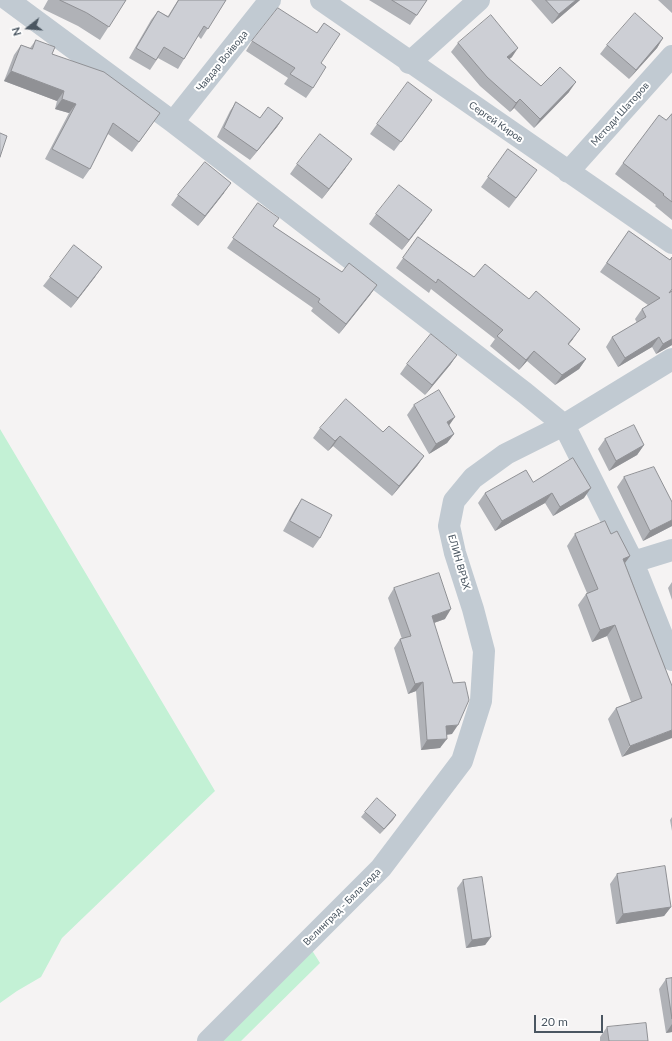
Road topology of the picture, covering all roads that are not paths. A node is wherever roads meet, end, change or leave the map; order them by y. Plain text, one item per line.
1 (8, 0) edge
2 (270, 0) edge
3 (321, 0) edge
4 (478, 0) edge
5 (672, 56) edge
6 (409, 63) junction
7 (173, 122) junction
8 (568, 172) junction
9 (672, 243) edge
10 (672, 359) edge
11 (564, 425) junction
12 (672, 550) edge
13 (633, 562) junction
14 (672, 660) edge
15 (462, 761) joint
16 (208, 1041) edge

1 - 7 street
2 - 7 street, Чавдар Войвода
3 - 6 street, Сергей Киров
4 - 6 street
5 - 8 street, Методи Шаторов
6 - 8 street, Сергей Киров
7 - 11 street
8 - 9 street, Сергей Киров
10 - 11 street, ЕЛИН ВРЪХ
11 - 13 street
11 - 15 street, ЕЛИН ВРЪХ
12 - 13 street
13 - 14 street
15 - 16 street, Велинград - Бяла вода

